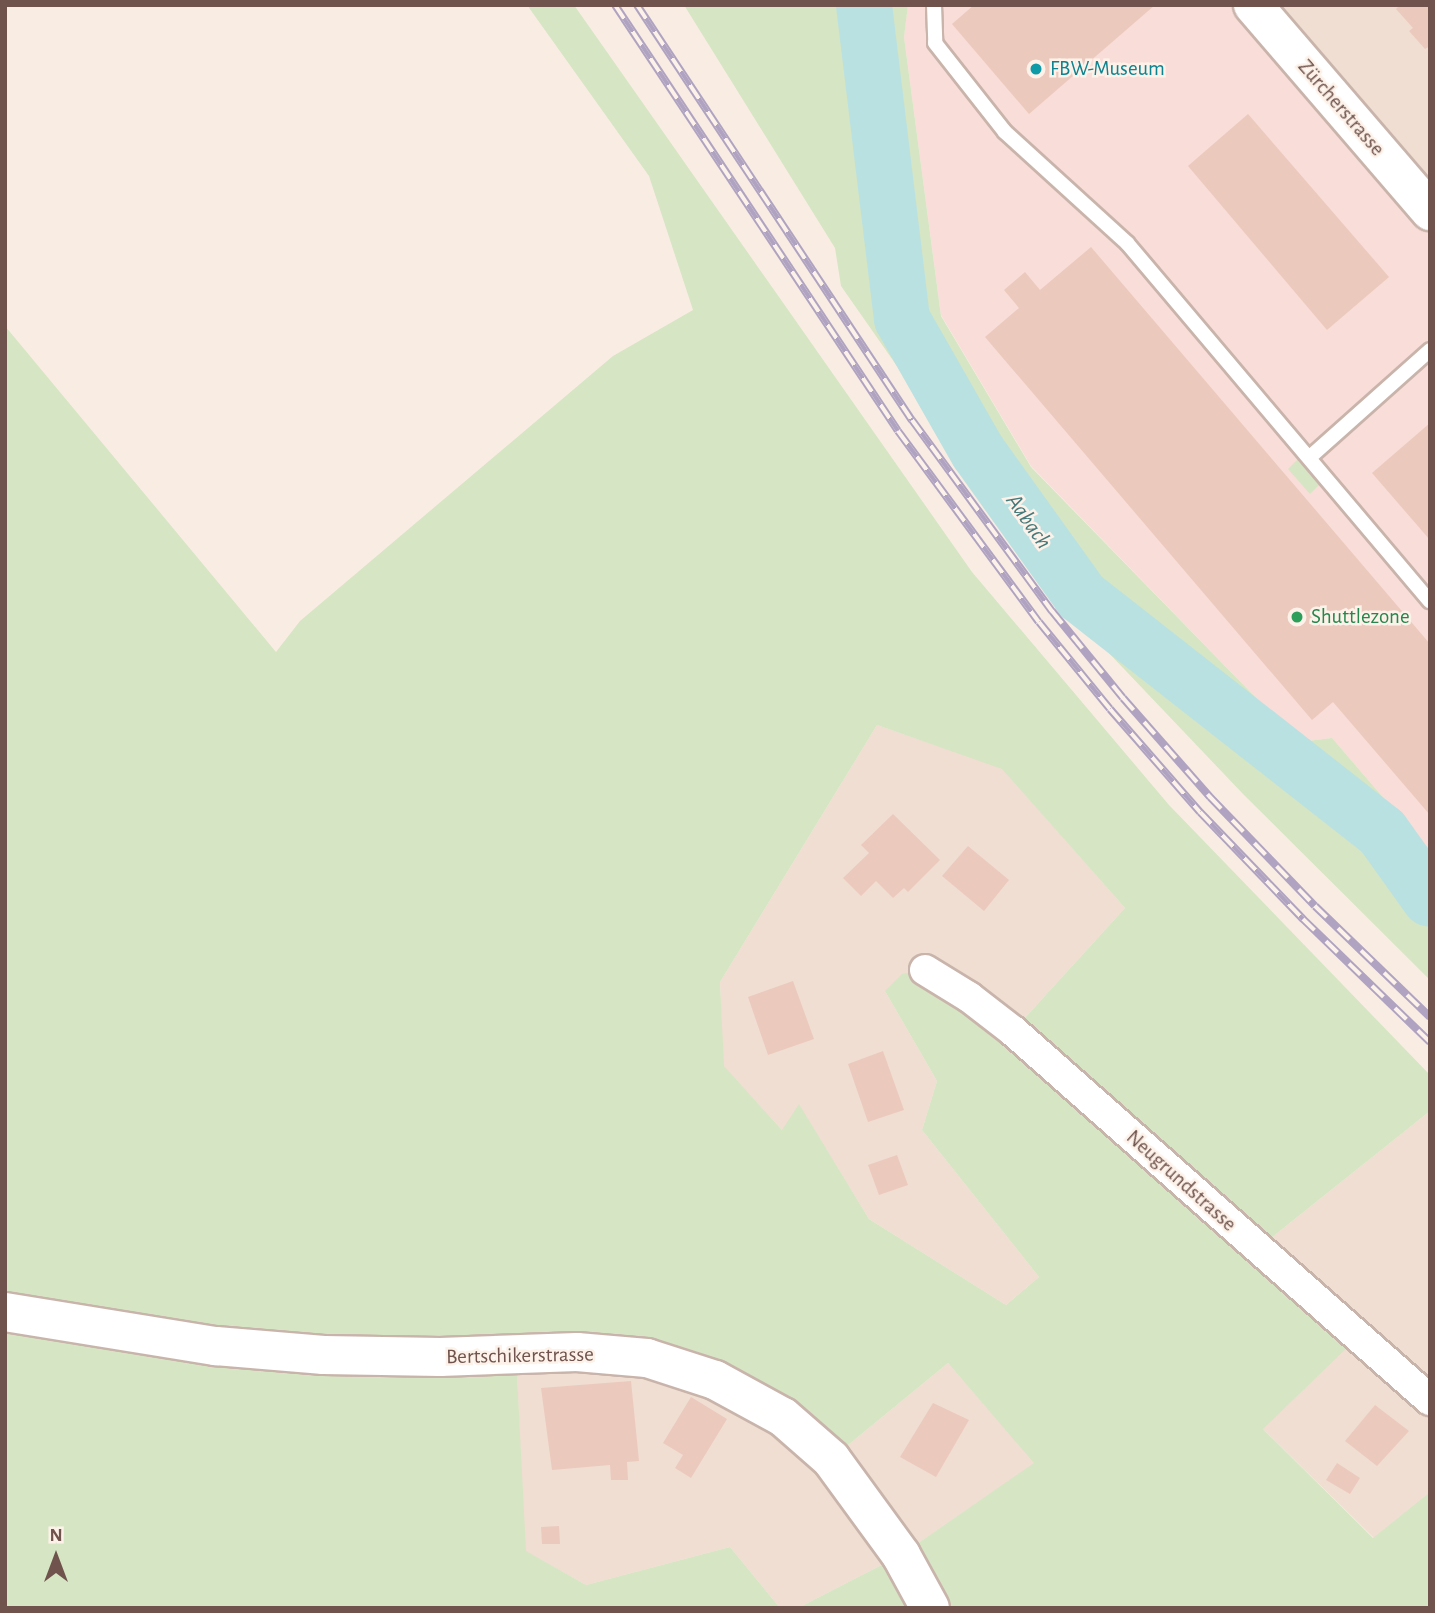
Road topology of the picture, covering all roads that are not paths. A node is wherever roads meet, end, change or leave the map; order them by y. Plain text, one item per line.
1 (933, 5) edge
2 (1253, 5) edge
3 (1430, 211) edge
4 (1430, 350) edge
5 (1310, 457) junction
6 (1430, 601) edge
7 (925, 970) dead end
8 (5, 1312) edge
9 (1430, 1400) edge
10 (930, 1608) edge

1 - 5 lane
2 - 3 street, Zürcherstrasse
4 - 5 lane
5 - 6 lane
7 - 9 street, Neugrundstrasse
8 - 10 street, Bertschikerstrasse

